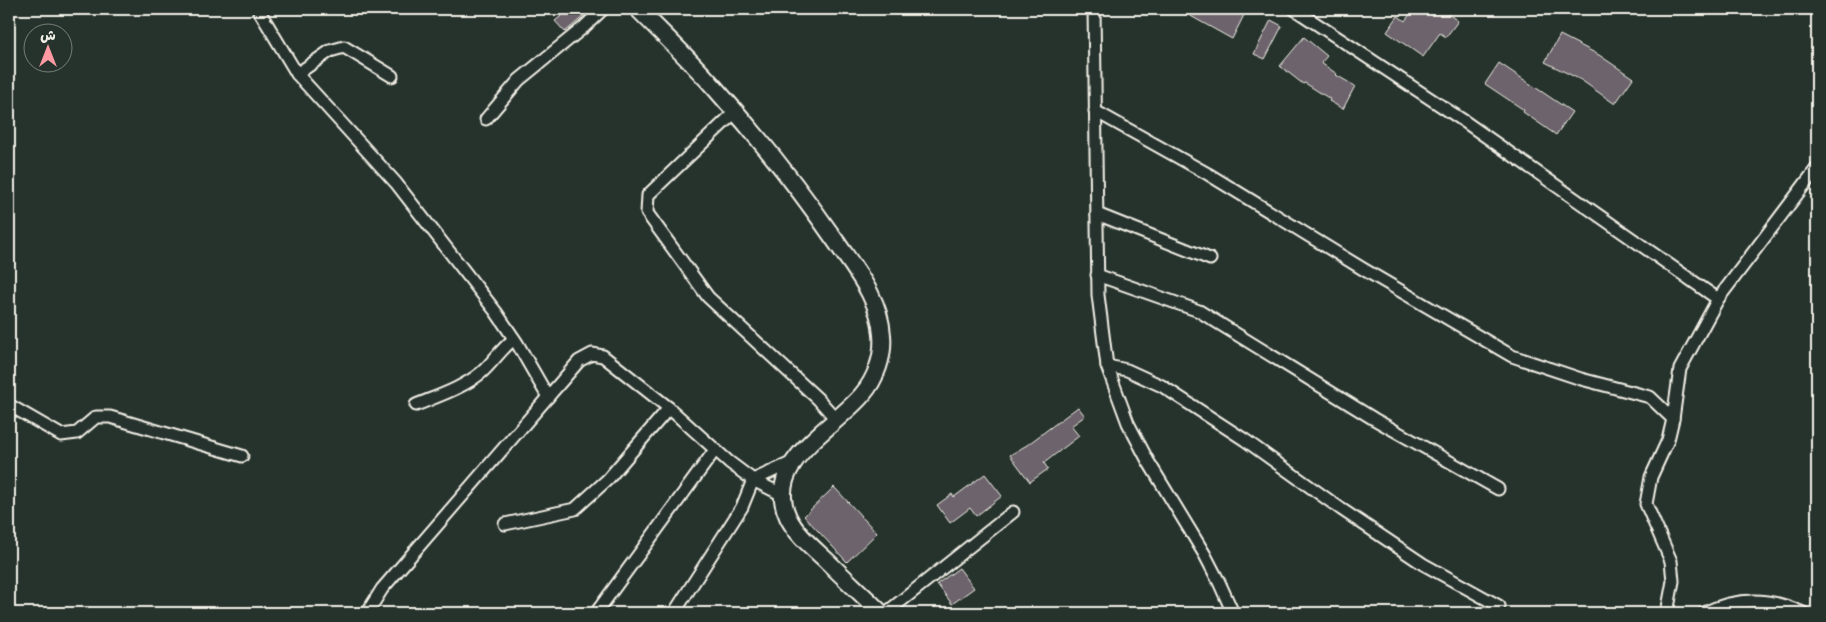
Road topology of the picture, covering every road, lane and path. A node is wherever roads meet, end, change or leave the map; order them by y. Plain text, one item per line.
1 (258, 9) edge
2 (604, 9) edge
3 (638, 9) edge
4 (1094, 9) edge
5 (1294, 9) edge
6 (298, 74) junction
7 (392, 76) dead end
8 (1095, 111) junction
9 (735, 112) junction
10 (486, 120) dead end
11 (1817, 168) edge
12 (1097, 214) junction
13 (1210, 259) dead end
14 (1098, 275) junction
15 (1718, 299) junction
16 (514, 339) junction
17 (1107, 366) junction
18 (548, 397) junction
19 (9, 405) edge
20 (416, 405) dead end
21 (669, 408) junction
22 (836, 419) junction
23 (1672, 419) junction
24 (715, 450) junction
25 (242, 456) dead end
26 (793, 462) junction
27 (753, 480) junction
28 (1498, 489) dead end
29 (781, 494) junction
30 (1013, 512) dead end
31 (505, 524) dead end
32 (1499, 606) dead end
33 (367, 613) edge
34 (596, 613) edge
35 (674, 613) edge
36 (881, 613) edge
37 (886, 613) edge
38 (1233, 613) edge
39 (1666, 613) edge
40 (1704, 613) edge
41 (1803, 613) edge

1 - 6 street
2 - 10 street
3 - 9 street
4 - 8 street
5 - 15 street
6 - 7 street
6 - 16 street
8 - 12 street
8 - 23 street
9 - 22 street
9 - 22 street
11 - 15 street
12 - 13 street
12 - 14 street
14 - 17 street
14 - 28 street
15 - 23 street
16 - 18 street
16 - 20 street
17 - 32 street
17 - 38 street
18 - 21 street
18 - 33 street
19 - 25 street
21 - 24 street
21 - 31 street
22 - 26 street
23 - 39 street
24 - 27 street
24 - 34 street
26 - 27 street
26 - 29 street
27 - 29 street
27 - 35 street
29 - 36 street
30 - 37 street
40 - 41 street

